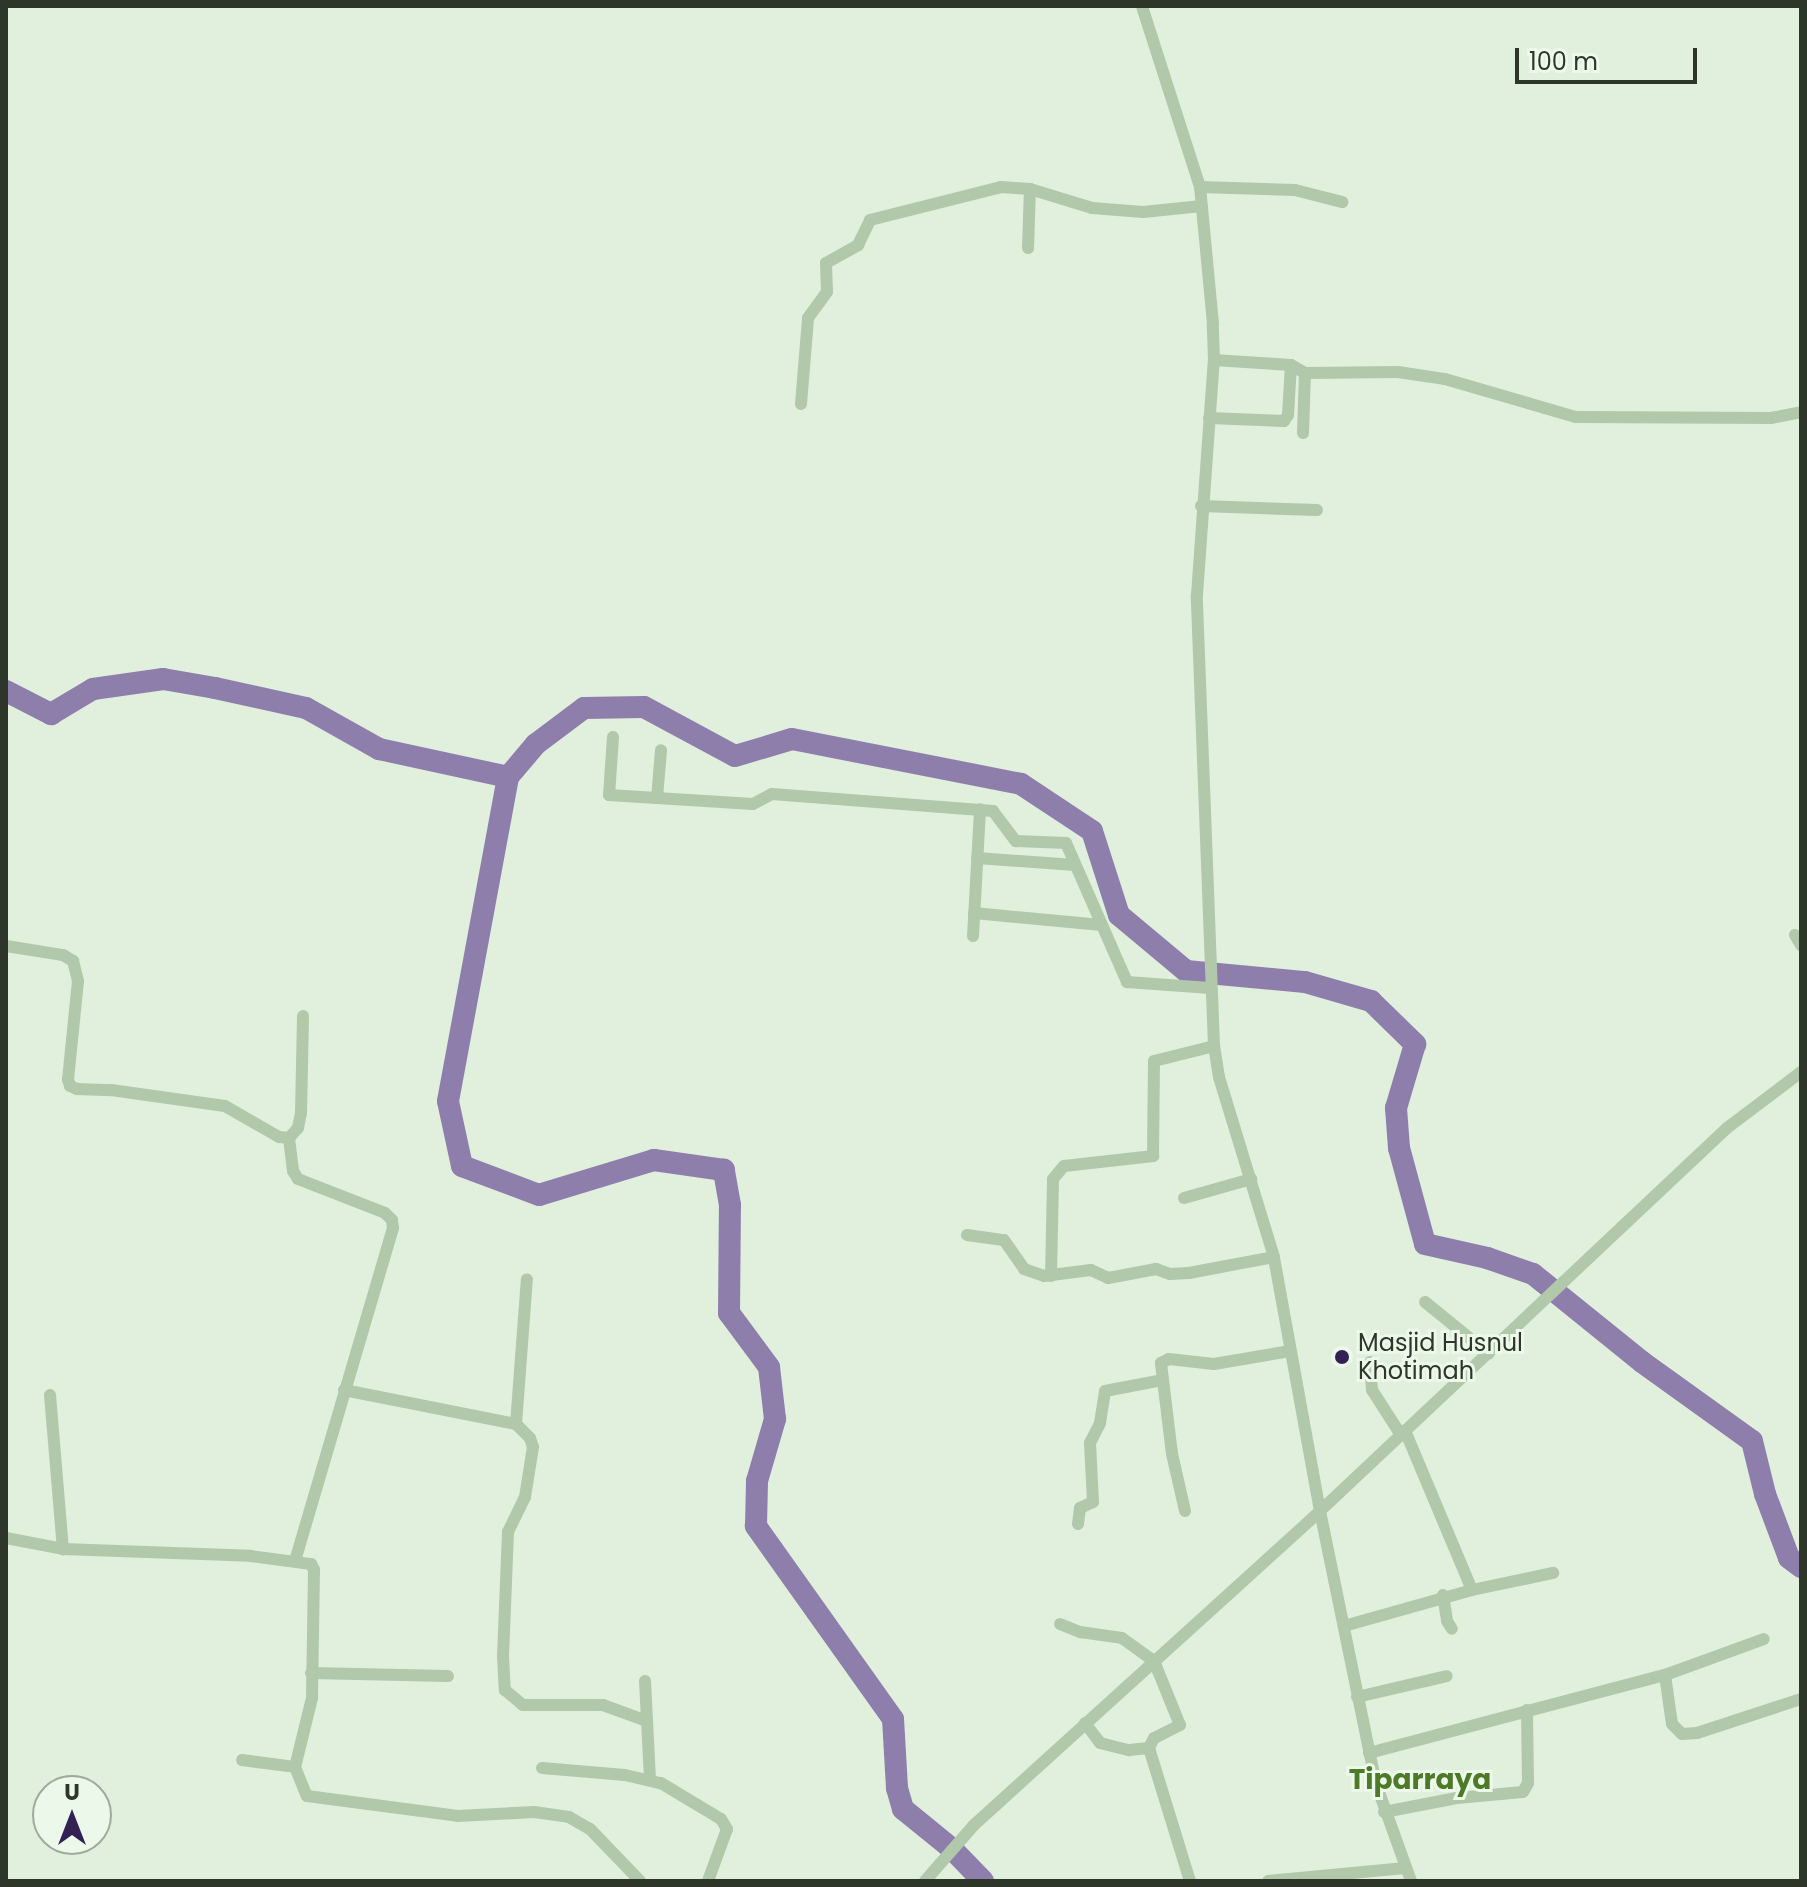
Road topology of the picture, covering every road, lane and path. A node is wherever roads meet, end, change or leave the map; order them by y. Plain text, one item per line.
1 (1142, 6) edge
2 (1200, 187) junction
3 (1030, 189) junction
4 (1342, 202) dead end
5 (1202, 206) junction
6 (1028, 248) dead end
7 (1214, 360) junction
8 (1291, 365) junction
9 (1305, 373) junction
10 (801, 404) dead end
11 (1801, 412) edge
12 (1209, 418) junction
13 (1303, 433) dead end
14 (1201, 506) junction
15 (1317, 510) dead end
16 (613, 737) dead end
17 (661, 750) dead end
18 (657, 798) junction
19 (980, 809) junction
20 (977, 858) junction
21 (1075, 865) junction
22 (974, 913) junction
23 (1101, 925) junction
24 (973, 936) dead end
25 (6, 946) edge
26 (1210, 984) junction
27 (303, 1016) dead end
28 (1214, 1046) junction
29 (1801, 1072) edge
30 (289, 1138) junction
31 (1251, 1179) junction
32 (1184, 1198) dead end
33 (967, 1235) dead end
34 (1274, 1257) junction
35 (1051, 1276) junction
36 (527, 1279) dead end
37 (1425, 1302) dead end
38 (1290, 1351) junction
39 (1489, 1354) junction
40 (1370, 1362) dead end
41 (1162, 1380) junction
42 (344, 1390) junction
43 (50, 1395) dead end
44 (516, 1424) junction
45 (1403, 1433) junction
46 (1185, 1511) dead end
47 (1320, 1511) junction
48 (1078, 1524) dead end
49 (6, 1538) edge
50 (63, 1549) junction
51 (295, 1560) junction
52 (1553, 1573) dead end
53 (1472, 1590) junction
54 (1443, 1595) junction
55 (1060, 1624) dead end
56 (1344, 1626) junction
57 (1452, 1629) dead end
58 (1764, 1639) dead end
59 (1154, 1661) junction
60 (311, 1673) junction
61 (1665, 1675) junction
62 (448, 1676) dead end
63 (1447, 1676) dead end
64 (645, 1681) dead end
65 (1357, 1697) junction
66 (1801, 1699) edge
67 (1527, 1710) junction
68 (647, 1721) junction
69 (1085, 1723) junction
70 (1149, 1748) junction
71 (1369, 1753) junction
72 (242, 1760) dead end
73 (295, 1767) junction
74 (542, 1768) dead end
75 (650, 1780) junction
76 (1384, 1812) junction
77 (1405, 1868) junction
78 (928, 1876) edge
79 (640, 1881) edge
80 (708, 1881) edge
81 (1190, 1881) edge
82 (1268, 1881) edge
83 (1411, 1881) edge

1 - 2 street
2 - 4 street
2 - 5 street
3 - 5 street
3 - 6 street
3 - 10 street
5 - 7 street
7 - 8 street
7 - 12 street
8 - 9 street
8 - 12 street
9 - 11 street
9 - 13 street
12 - 14 street
14 - 15 street
14 - 26 street
16 - 18 street
17 - 18 street
18 - 19 street
19 - 20 street
19 - 21 street
20 - 21 street
20 - 22 street
21 - 23 street
22 - 23 street
22 - 24 street
23 - 26 street
25 - 30 street
26 - 28 street
27 - 30 street
28 - 31 street
28 - 35 street
29 - 39 street
30 - 42 street
31 - 32 street
31 - 34 street
33 - 35 street
34 - 35 street
34 - 38 street
36 - 44 street
37 - 39 street
38 - 41 street
38 - 47 street
39 - 45 street
40 - 45 street
41 - 46 street
41 - 48 street
42 - 44 street
42 - 51 street
43 - 50 street
44 - 68 street
45 - 47 street
45 - 53 street
47 - 56 street
47 - 59 street
49 - 50 street
50 - 51 street
51 - 60 street
52 - 53 street
53 - 54 street
54 - 56 street
54 - 57 street
55 - 59 street
56 - 65 street
58 - 61 street
59 - 69 street
59 - 70 street
60 - 62 street
60 - 73 street
61 - 66 street
61 - 67 street
63 - 65 street
64 - 68 street
65 - 71 street
67 - 71 street
67 - 76 street
68 - 75 street
69 - 70 street
69 - 78 street
70 - 81 street
71 - 76 street
72 - 73 street
73 - 79 street
74 - 75 street
75 - 80 street
76 - 77 street
77 - 82 street
77 - 83 street

